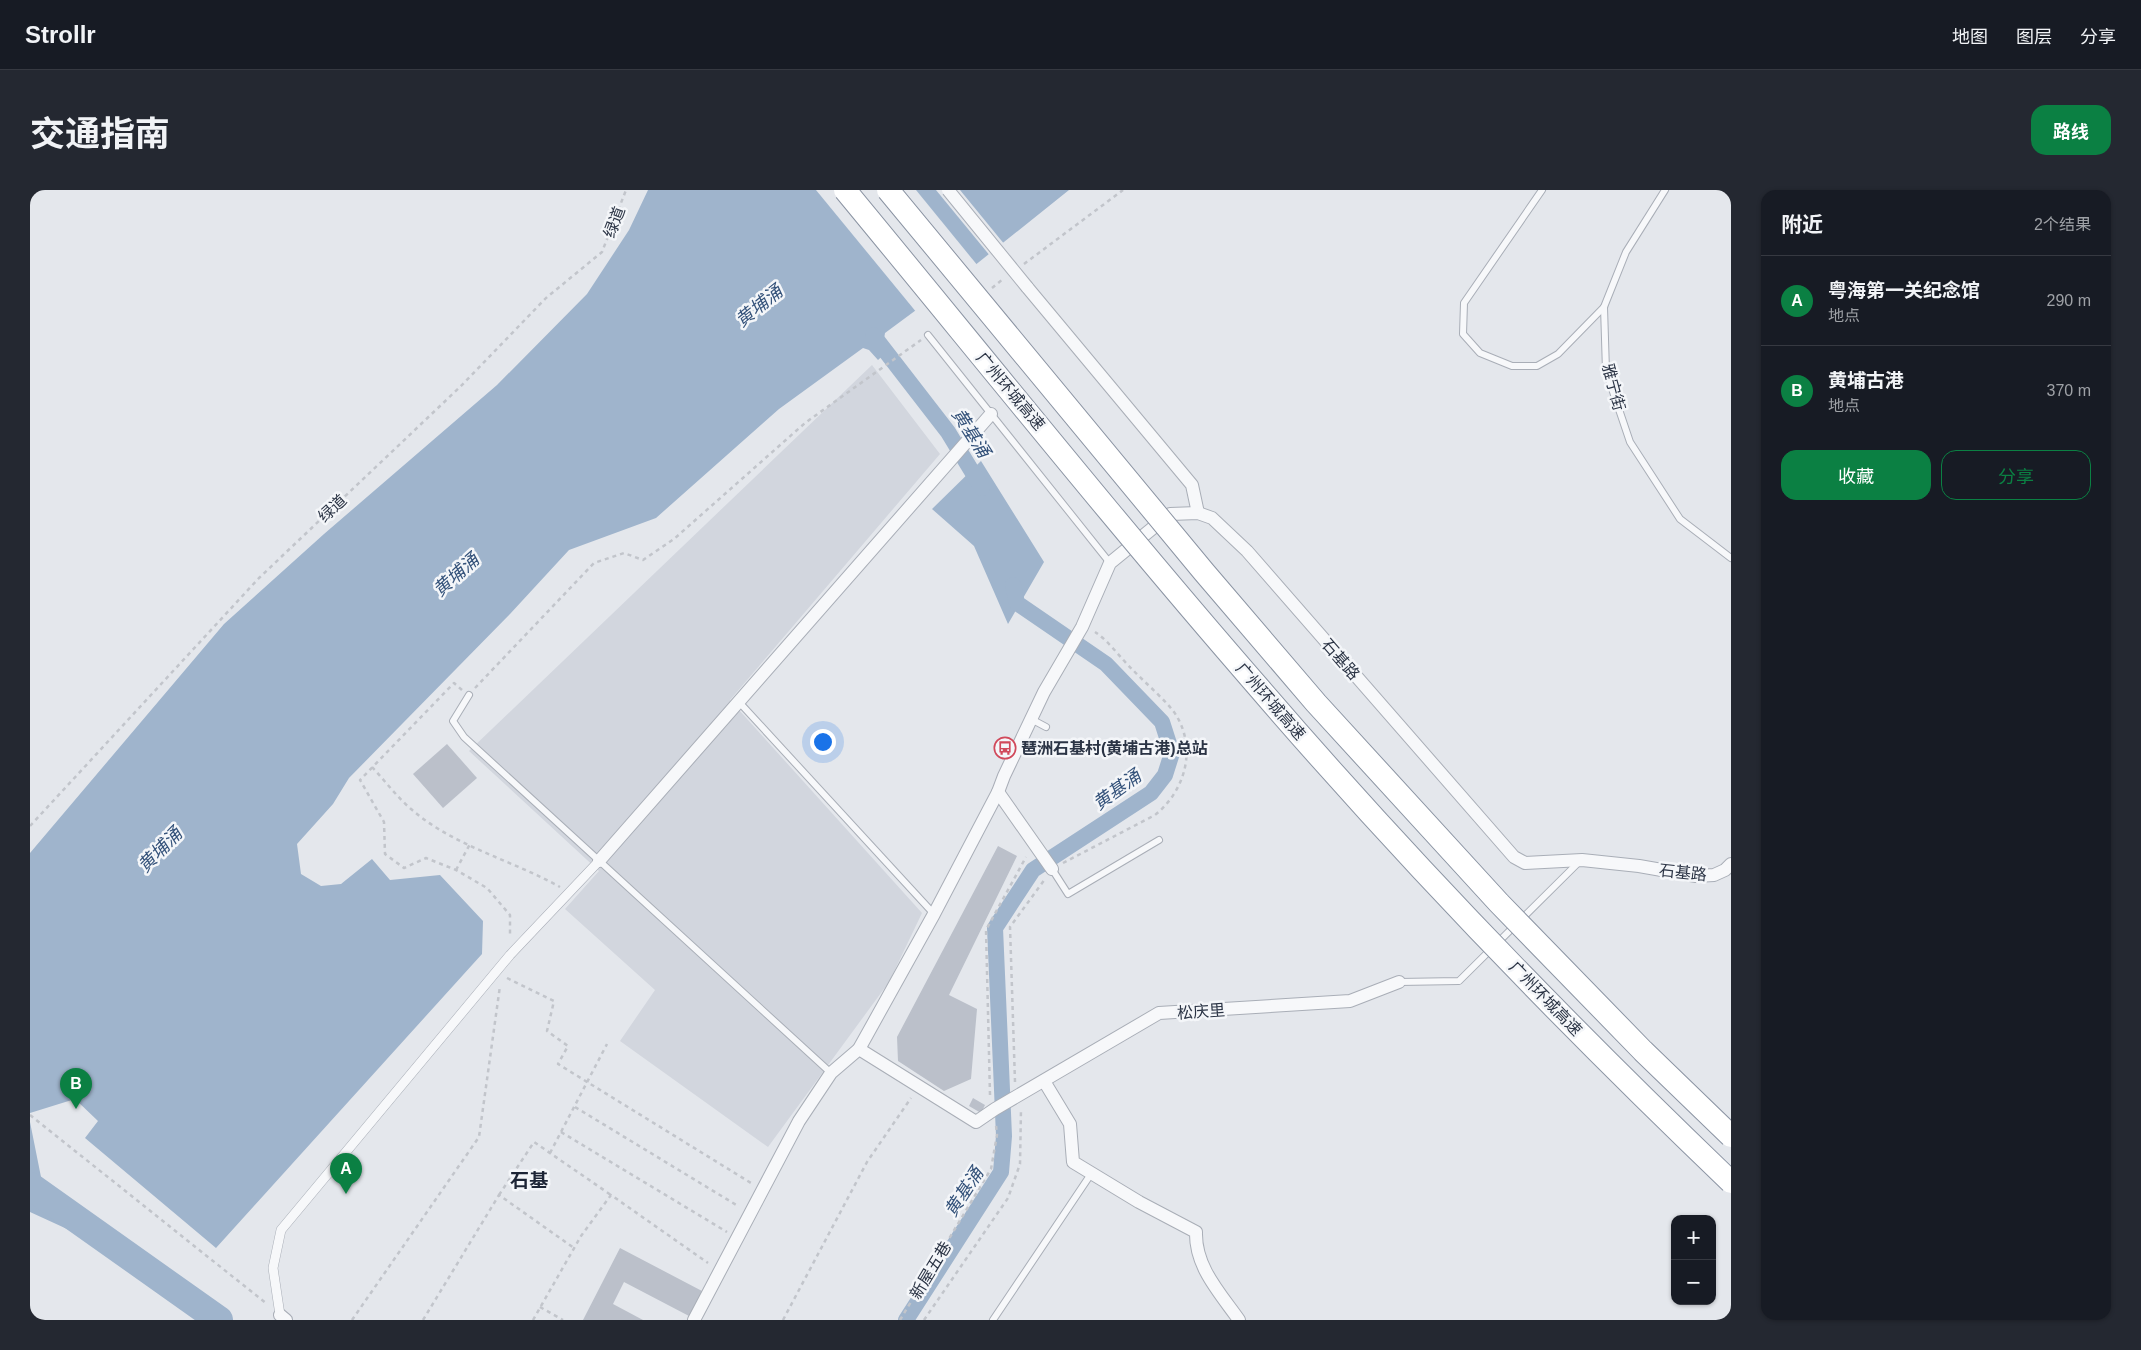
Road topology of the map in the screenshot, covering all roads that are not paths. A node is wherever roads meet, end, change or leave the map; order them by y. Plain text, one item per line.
1 (845, 190) edge
2 (888, 190) edge
3 (948, 190) edge
4 (1542, 190) edge
5 (1665, 190) edge
6 (1604, 307) junction
7 (928, 335) dead end
8 (991, 414) junction
9 (1198, 513) junction
10 (1731, 558) edge
11 (1110, 562) junction
12 (469, 695) road end
13 (738, 701) junction
14 (1031, 719) junction
15 (1046, 727) dead end
16 (998, 792) junction
17 (1160, 840) dead end
18 (1582, 860) junction
19 (599, 861) junction
20 (1731, 864) edge
21 (1052, 869) joint
22 (934, 914) junction
23 (1399, 982) joint
24 (859, 1049) junction
25 (832, 1073) junction
26 (1044, 1081) junction
27 (1731, 1136) edge
28 (1091, 1174) junction
29 (1731, 1182) edge
30 (283, 1318) edge
31 (694, 1320) edge
32 (993, 1320) edge
33 (1239, 1320) edge

1 - 29 highway, 广州环城高速, bridge
2 - 27 highway, 广州环城高速, bridge
3 - 9 street, bridge
4 - 6 lane
5 - 6 lane, 雅宁街
6 - 10 lane, 雅宁街
7 - 8 lane
8 - 11 lane
8 - 13 street
9 - 11 street, 石基路
9 - 18 street, 石基路
11 - 14 street, 石基路
12 - 19 lane
13 - 19 street
13 - 22 lane
14 - 15 lane
14 - 16 street, 石基路
16 - 21 street
16 - 22 street, 石基路
17 - 21 lane
18 - 20 street, 石基路
18 - 23 lane
19 - 25 lane
19 - 30 street
22 - 24 street, 石基路
23 - 26 street, 松庆里
24 - 25 street, 石基路
24 - 26 street, 松庆里
25 - 31 street, 石基路
26 - 28 street
28 - 32 lane
28 - 33 street

